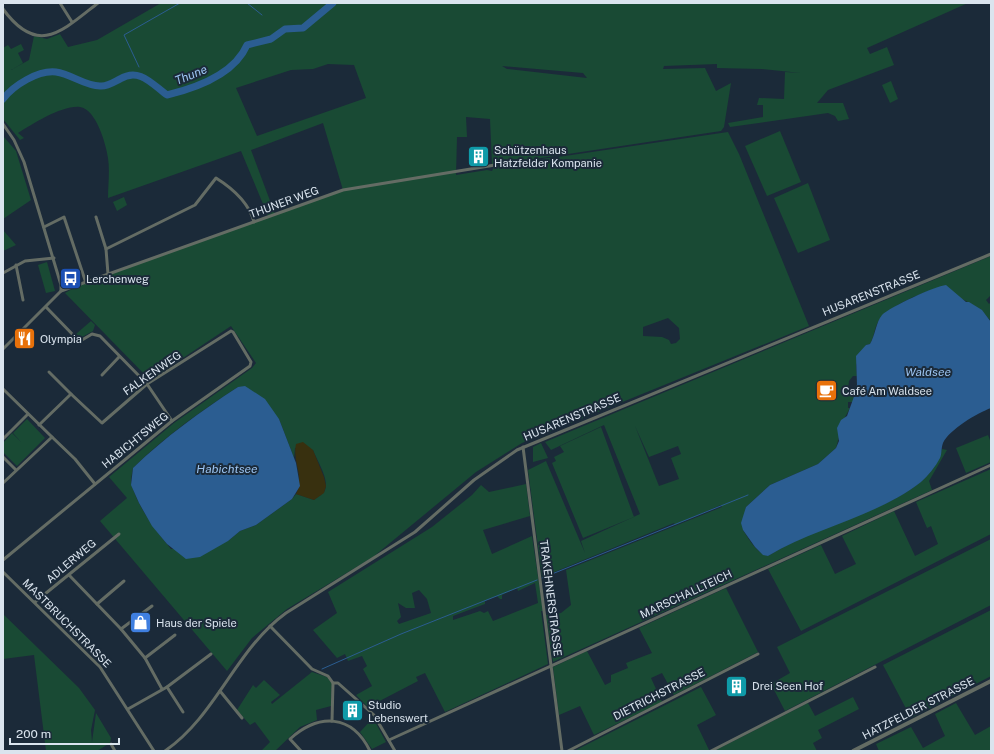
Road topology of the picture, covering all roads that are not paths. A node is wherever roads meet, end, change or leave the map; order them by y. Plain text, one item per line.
1 (60, 3) edge
2 (98, 3) edge
3 (3, 9) edge
4 (72, 22) junction
5 (3, 124) edge
6 (496, 165) dead end
7 (96, 217) dead end
8 (254, 222) junction
9 (44, 227) junction
10 (106, 249) junction
11 (991, 254) edge
12 (54, 258) junction
13 (16, 265) junction
14 (3, 273) edge
15 (108, 274) junction
16 (86, 283) junction
17 (61, 291) junction
18 (23, 300) dead end
19 (46, 307) junction
20 (231, 331) joint
21 (3, 349) edge
22 (119, 357) junction
23 (49, 372) dead end
24 (102, 375) dead end
25 (147, 384) junction
26 (3, 388) edge
27 (71, 394) junction
28 (28, 414) junction
29 (172, 421) junction
30 (39, 425) junction
31 (52, 437) junction
32 (3, 439) edge
33 (523, 447) junction
34 (3, 457) edge
35 (991, 465) edge
36 (16, 470) junction
37 (3, 483) edge
38 (96, 484) junction
39 (118, 534) dead end
40 (3, 560) edge
41 (3, 572) edge
42 (69, 575) junction
43 (124, 581) dead end
44 (36, 602) junction
45 (97, 604) junction
46 (152, 606) dead end
47 (270, 626) junction
48 (121, 629) junction
49 (175, 635) dead end
50 (211, 654) dead end
51 (758, 654) dead end
52 (145, 658) junction
53 (551, 666) junction
54 (875, 667) dead end
55 (991, 681) edge
56 (333, 683) junction
57 (167, 687) junction
58 (162, 689) junction
59 (220, 691) junction
60 (128, 710) junction
61 (183, 712) dead end
62 (242, 718) dead end
63 (332, 721) junction
64 (389, 740) junction
65 (111, 744) dead end
66 (115, 751) edge
67 (154, 751) edge
68 (165, 751) edge
69 (301, 751) edge
70 (370, 751) edge
71 (395, 751) edge
72 (562, 751) edge
73 (568, 751) edge
74 (711, 751) edge
75 (853, 751) edge

1 - 4 street
2 - 4 street
3 - 4 street
5 - 9 street
6 - 8 street, THUNER WEG
7 - 10 street
8 - 10 street
8 - 15 street, THUNER WEG
9 - 12 street
9 - 16 street
10 - 15 street
11 - 33 street, HUSARENSTRASSE
12 - 13 street
12 - 17 street
13 - 14 street
13 - 18 street
15 - 16 street, THUNER WEG
16 - 17 street, THUNER WEG
17 - 19 street
19 - 21 street
19 - 22 street
20 - 25 street, FALKENWEG
20 - 29 street, HABICHTSWEG
22 - 24 street
22 - 25 street
23 - 27 street, FALKENWEG
25 - 27 street, FALKENWEG
25 - 29 street
26 - 28 street
27 - 30 street
28 - 30 street
28 - 32 street
29 - 38 street, HABICHTSWEG
30 - 31 street
31 - 36 street
31 - 38 street
33 - 47 street, HUSARENSTRASSE
33 - 53 street, TRAKEHNERSTRASSE
34 - 36 street
35 - 53 street, MARSCHALLTEICH
36 - 37 street
38 - 40 street, HABICHTSWEG
39 - 42 street, ADLERWEG
41 - 44 street, MASTBRUCHSTRASSE
42 - 44 street, ADLERWEG
42 - 45 street
43 - 45 street
44 - 60 street, MASTBRUCHSTRASSE
45 - 48 street
46 - 48 street
47 - 56 street
47 - 59 street, HUSARENSTRASSE
48 - 52 street
49 - 52 street
50 - 57 street
51 - 73 street, DIETRICHSTRASSE
52 - 58 street
53 - 64 street, MARSCHALLTEICH
53 - 72 street, TRAKEHNERSTRASSE
54 - 74 street
55 - 75 street, HATZFELDER STRASSE
56 - 63 street
56 - 64 street
57 - 58 street
57 - 61 street
58 - 60 street
59 - 62 street
59 - 68 street, HUSARENSTRASSE
60 - 67 street, MASTBRUCHSTRASSE
63 - 69 street
63 - 70 street
64 - 71 street
65 - 66 street

